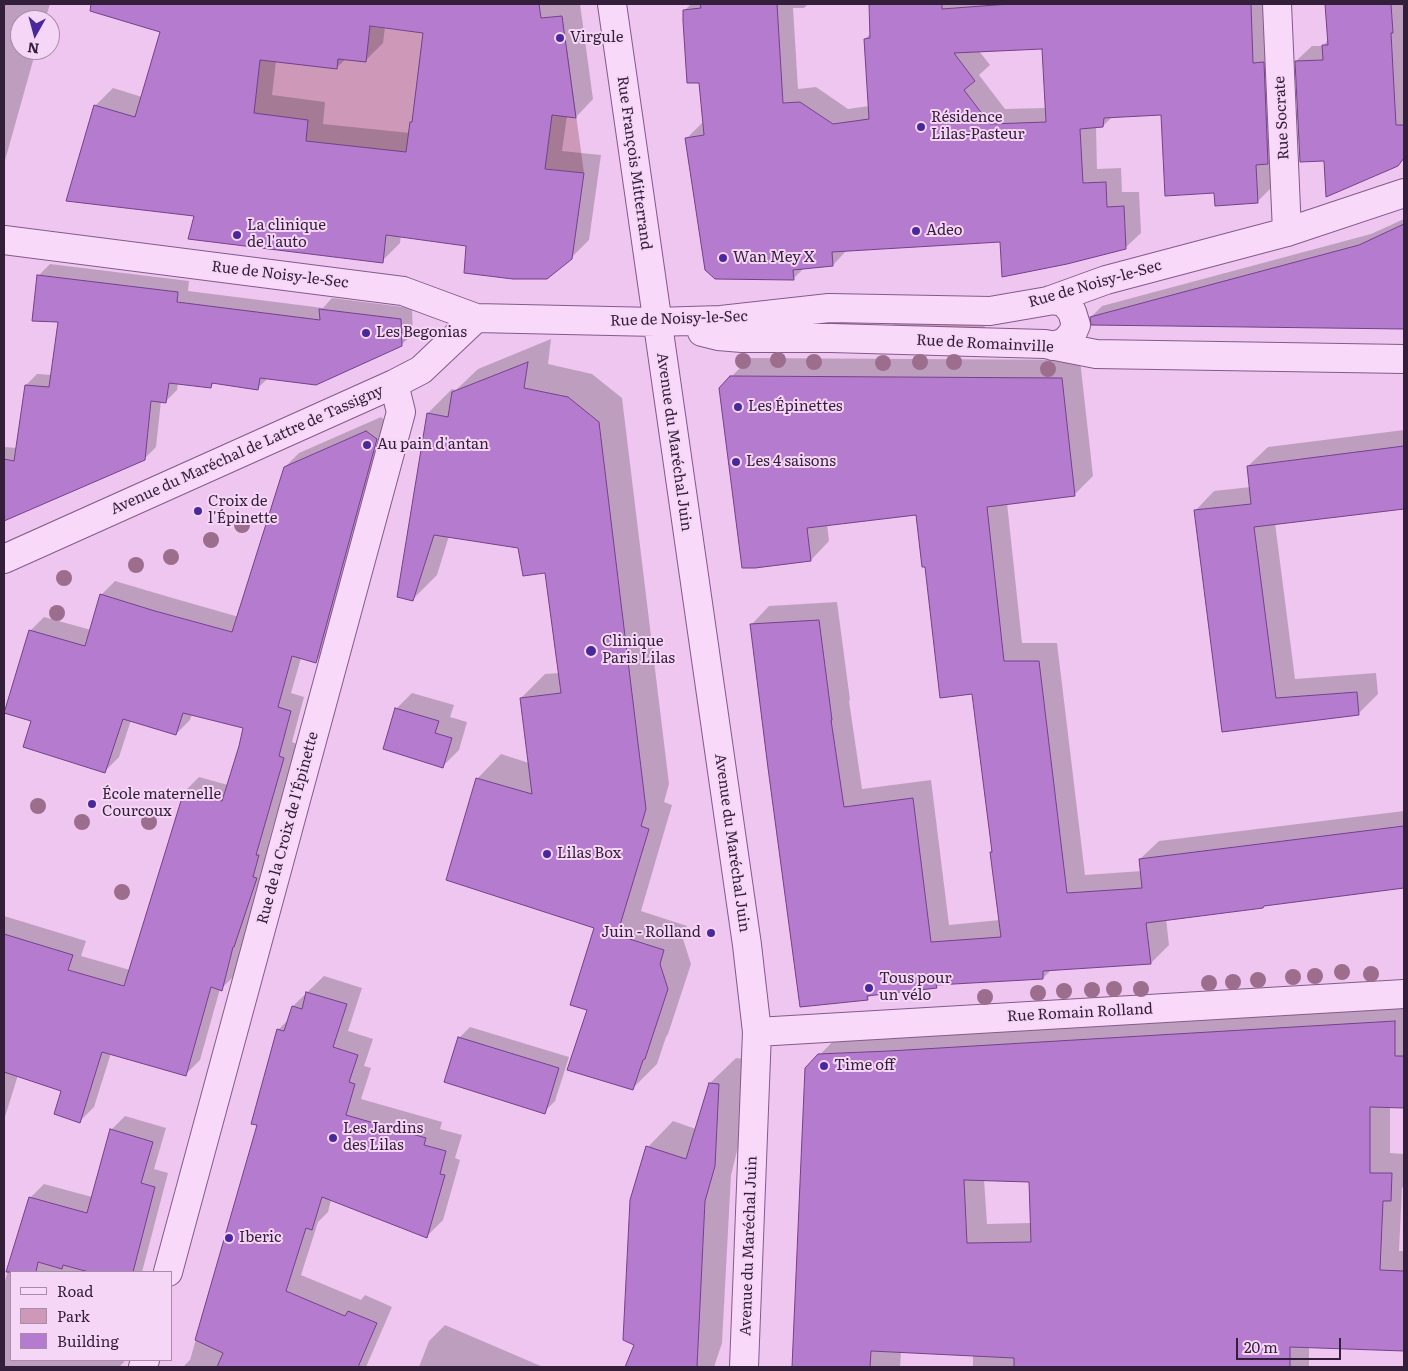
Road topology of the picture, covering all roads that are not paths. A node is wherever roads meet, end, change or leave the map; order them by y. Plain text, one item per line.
1 (612, 4) edge
2 (1277, 4) edge
3 (1404, 193) edge
4 (1287, 232) junction
5 (4, 240) edge
6 (1049, 300) junction
7 (476, 318) junction
8 (656, 322) junction
9 (1049, 345) junction
10 (1404, 359) edge
11 (394, 384) junction
12 (4, 558) edge
13 (1404, 994) edge
14 (757, 1032) junction
15 (168, 1271) edge
16 (744, 1367) edge

1 - 8 street, Rue François Mitterrand
2 - 4 street, Rue Socrate
3 - 4 street, Rue de Noisy-le-Sec
4 - 6 street, Rue de Noisy-le-Sec
5 - 7 street, Rue de Noisy-le-Sec
6 - 8 street, Rue de Noisy-le-Sec
6 - 9 street
6 - 9 street
7 - 8 street, Rue de Noisy-le-Sec
7 - 11 street, Avenue du Maréchal de Lattre de Tassigny
8 - 9 street, Rue de Romainville
8 - 14 street, Avenue du Maréchal Juin
9 - 10 street, Rue de Romainville
11 - 12 street, Avenue du Maréchal de Lattre de Tassigny
11 - 15 street, Rue de la Croix de l'Épinette
13 - 14 street, Rue Romain Rolland
14 - 16 street, Avenue du Maréchal Juin

